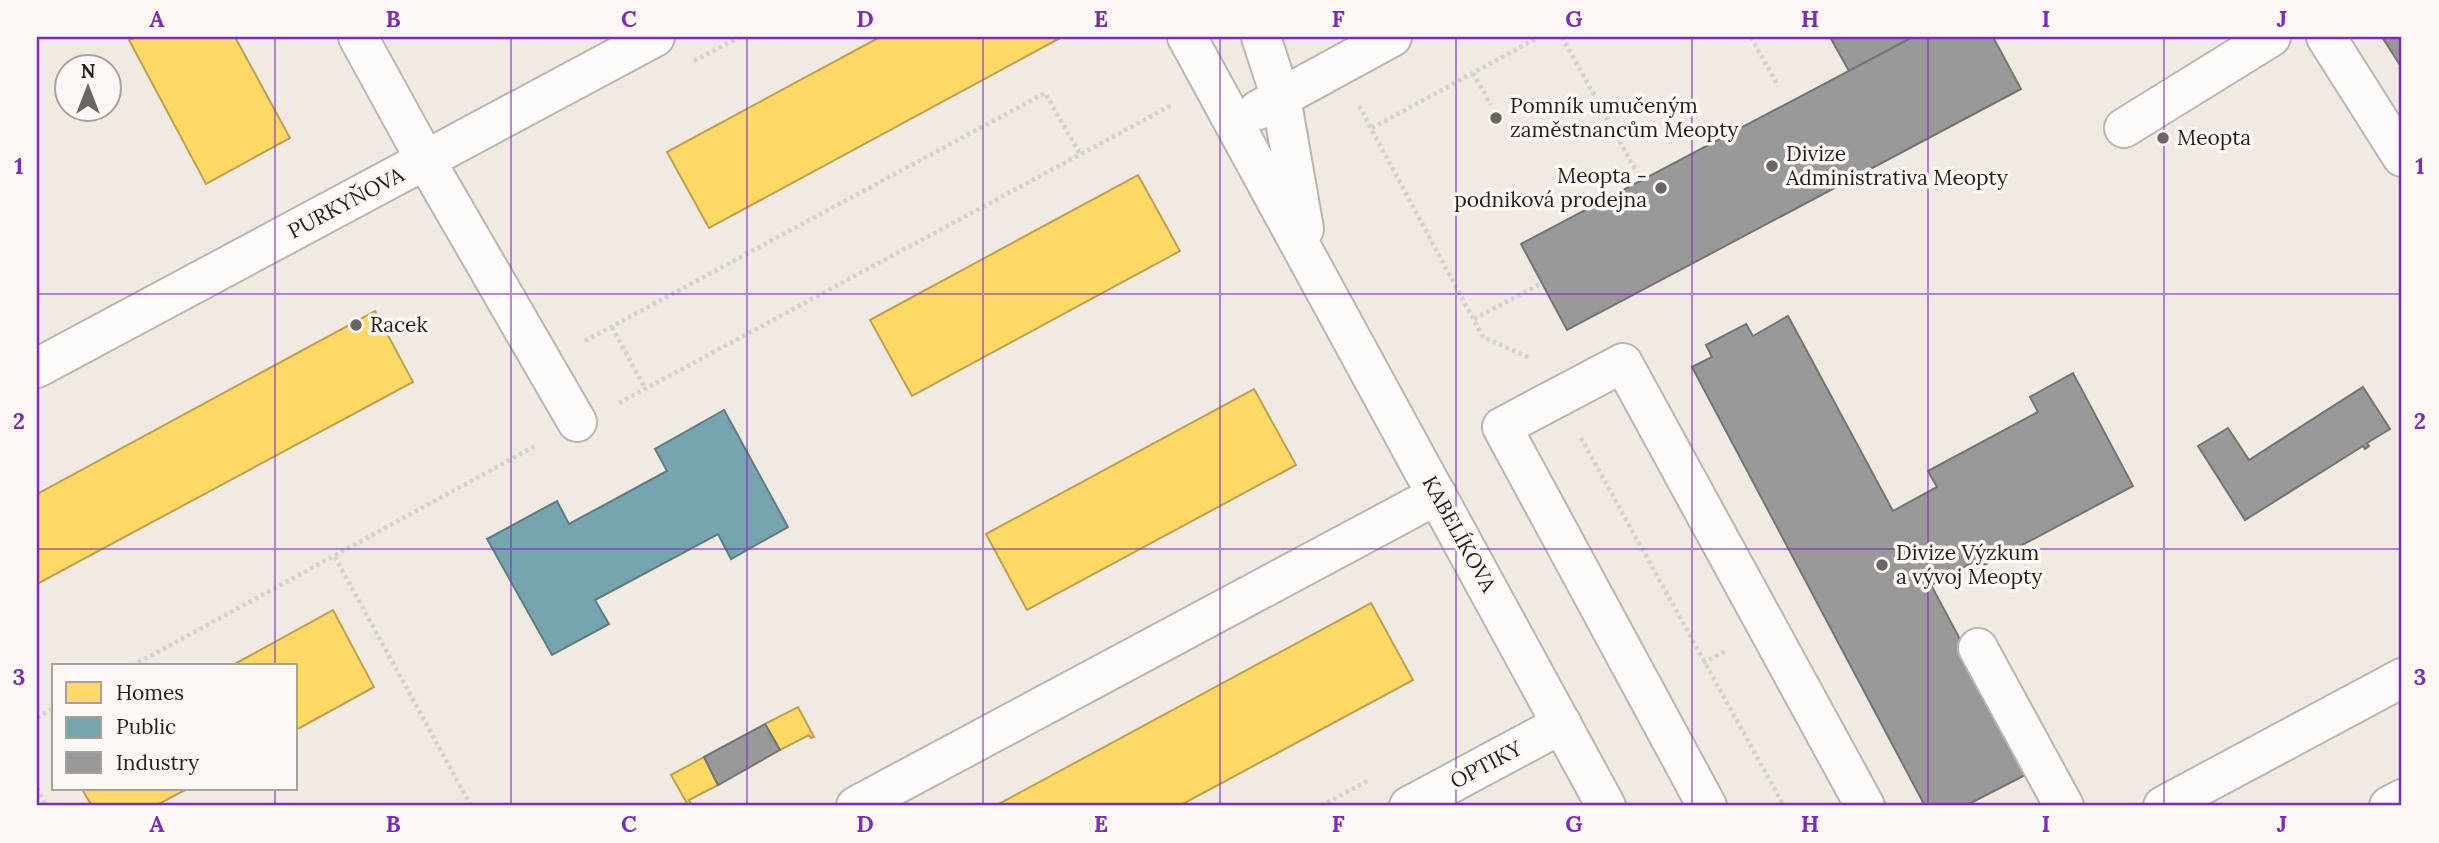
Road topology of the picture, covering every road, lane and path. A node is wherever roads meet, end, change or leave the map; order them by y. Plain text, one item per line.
1 (358, 37) edge
2 (655, 37) edge
3 (1187, 37) edge
4 (1261, 37) edge
5 (1392, 37) edge
6 (1539, 37) edge
7 (1562, 37) edge
8 (1751, 37) edge
9 (2271, 37) edge
10 (2326, 37) edge
11 (1473, 73) junction
12 (1777, 84) dead end
13 (1281, 98) junction
14 (1176, 103) dead end
15 (1491, 106) dead end
16 (1235, 124) junction
17 (1372, 128) dead end
18 (2124, 128) dead end
19 (1080, 154) junction
20 (2402, 157) edge
21 (426, 161) junction
22 (1641, 180) dead end
23 (1310, 262) junction
24 (1542, 283) dead end
25 (1474, 319) dead end
26 (611, 327) junction
27 (583, 342) dead end
28 (37, 368) edge
29 (646, 390) junction
30 (577, 422) junction
31 (1437, 495) junction
32 (335, 557) junction
33 (1978, 648) dead end
34 (136, 664) edge
35 (2402, 678) edge
36 (1562, 724) junction
37 (37, 789) edge
38 (2402, 799) edge
39 (46, 806) edge
40 (471, 806) edge
41 (856, 806) edge
42 (1409, 806) edge
43 (1606, 806) edge
44 (1707, 806) edge
45 (1865, 806) edge
46 (2064, 806) edge
47 (2163, 806) edge
48 (2389, 806) edge

1 - 21 street
2 - 21 street, PURKYŇOVA
3 - 16 street, KABELÍKOVA
4 - 13 street, KABELÍKOVA
5 - 13 street
6 - 11 path
7 - 22 path
8 - 12 path
9 - 18 street
10 - 20 street
11 - 15 path
11 - 17 path
13 - 16 street
13 - 23 street, KABELÍKOVA
14 - 19 path
16 - 23 street, KABELÍKOVA
19 - 26 path
19 - 29 path
21 - 28 street, PURKYŇOVA
21 - 30 street
23 - 31 street, KABELÍKOVA
24 - 25 path
26 - 27 path
26 - 29 path
29 - 30 path
30 - 32 path
31 - 36 street, KABELÍKOVA
31 - 41 street
32 - 34 path
32 - 40 path
33 - 46 street
35 - 47 street
36 - 42 street, OPTIKY
36 - 43 street, KABELÍKOVA
37 - 39 path
38 - 48 street
44 - 45 street

